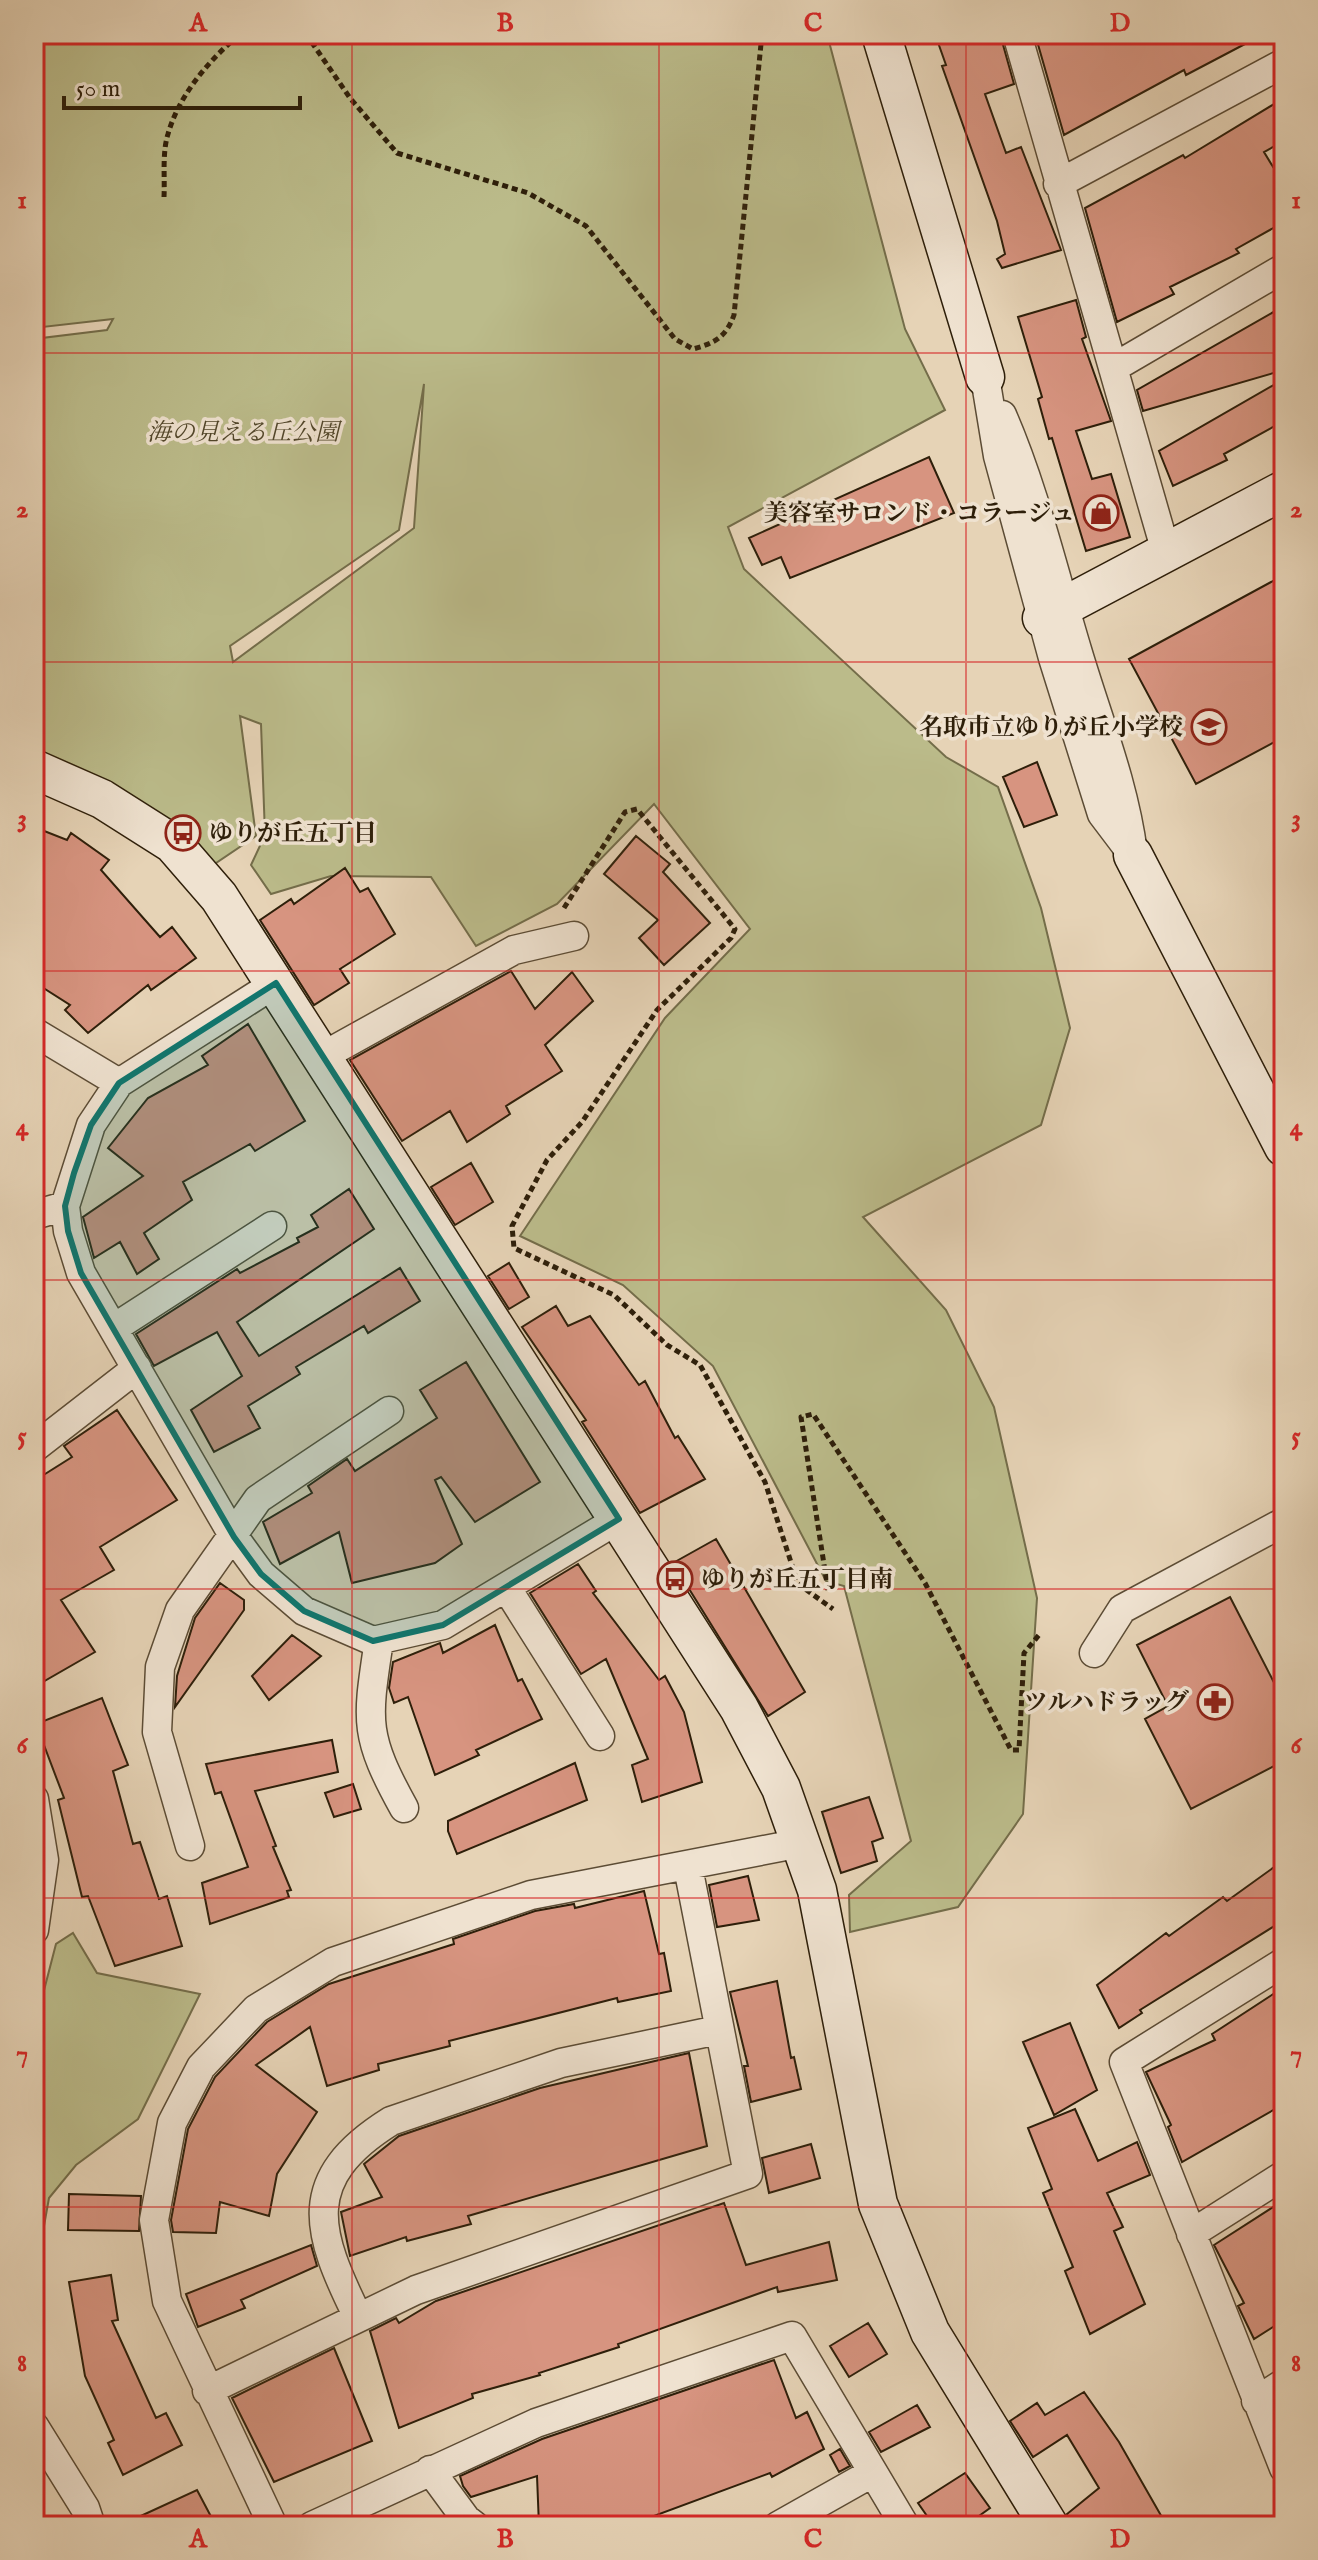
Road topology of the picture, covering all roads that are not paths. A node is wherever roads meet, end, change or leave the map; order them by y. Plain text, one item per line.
1 (881, 34) edge
2 (1017, 34) edge
3 (1284, 63) edge
4 (1058, 184) junction
5 (1284, 268) edge
6 (1113, 368) junction
7 (985, 377) joint
8 (1284, 490) edge
9 (1166, 552) junction
10 (1053, 613) junction
11 (34, 769) edge
12 (1133, 855) joint
13 (574, 936) dead end
14 (276, 983) junction
15 (34, 1032) edge
16 (323, 1056) junction
17 (119, 1083) junction
18 (1284, 1147) edge
19 (65, 1206) junction
20 (34, 1215) edge
21 (272, 1226) dead end
22 (114, 1328) junction
23 (137, 1368) junction
24 (389, 1411) dead end
25 (34, 1448) edge
26 (619, 1519) junction
27 (1284, 1522) edge
28 (234, 1537) junction
29 (506, 1587) junction
30 (379, 1640) junction
31 (1094, 1653) dead end
32 (600, 1736) dead end
33 (34, 1801) edge
34 (404, 1808) dead end
35 (801, 1843) junction
36 (190, 1846) dead end
37 (688, 1867) junction
38 (34, 1930) edge
39 (1284, 1962) edge
40 (718, 2030) junction
41 (1284, 2175) edge
42 (1191, 2234) junction
43 (358, 2317) junction
44 (1284, 2383) edge
45 (207, 2391) junction
46 (1256, 2401) junction
47 (34, 2426) edge
48 (1284, 2468) edge
49 (430, 2470) junction
50 (872, 2473) junction
51 (91, 2526) edge
52 (273, 2526) edge
53 (312, 2526) edge
54 (475, 2526) edge
55 (778, 2526) edge
56 (905, 2526) edge
57 (1049, 2526) edge

1 - 7 street
2 - 4 street
3 - 4 street
4 - 6 street
5 - 6 street
6 - 9 street
7 - 10 street
8 - 9 street
9 - 10 street
10 - 12 street
11 - 14 street
12 - 18 street
13 - 16 street
14 - 16 street
14 - 17 street
15 - 17 street
16 - 26 street
17 - 19 street
19 - 20 street
19 - 22 street
21 - 22 street
22 - 23 street
23 - 25 street
23 - 28 street
24 - 28 street
26 - 29 street
26 - 35 street
27 - 31 street
28 - 30 street
28 - 36 street
29 - 30 street
29 - 32 street
30 - 34 street
33 - 38 street
35 - 37 street
35 - 57 street
37 - 40 street
37 - 45 street
39 - 42 street
40 - 43 street
40 - 43 street
41 - 42 street
42 - 46 street
43 - 45 street
44 - 46 street
45 - 52 street
46 - 48 street
47 - 51 street
49 - 50 street
49 - 53 street
49 - 54 street
50 - 55 street
50 - 56 street

